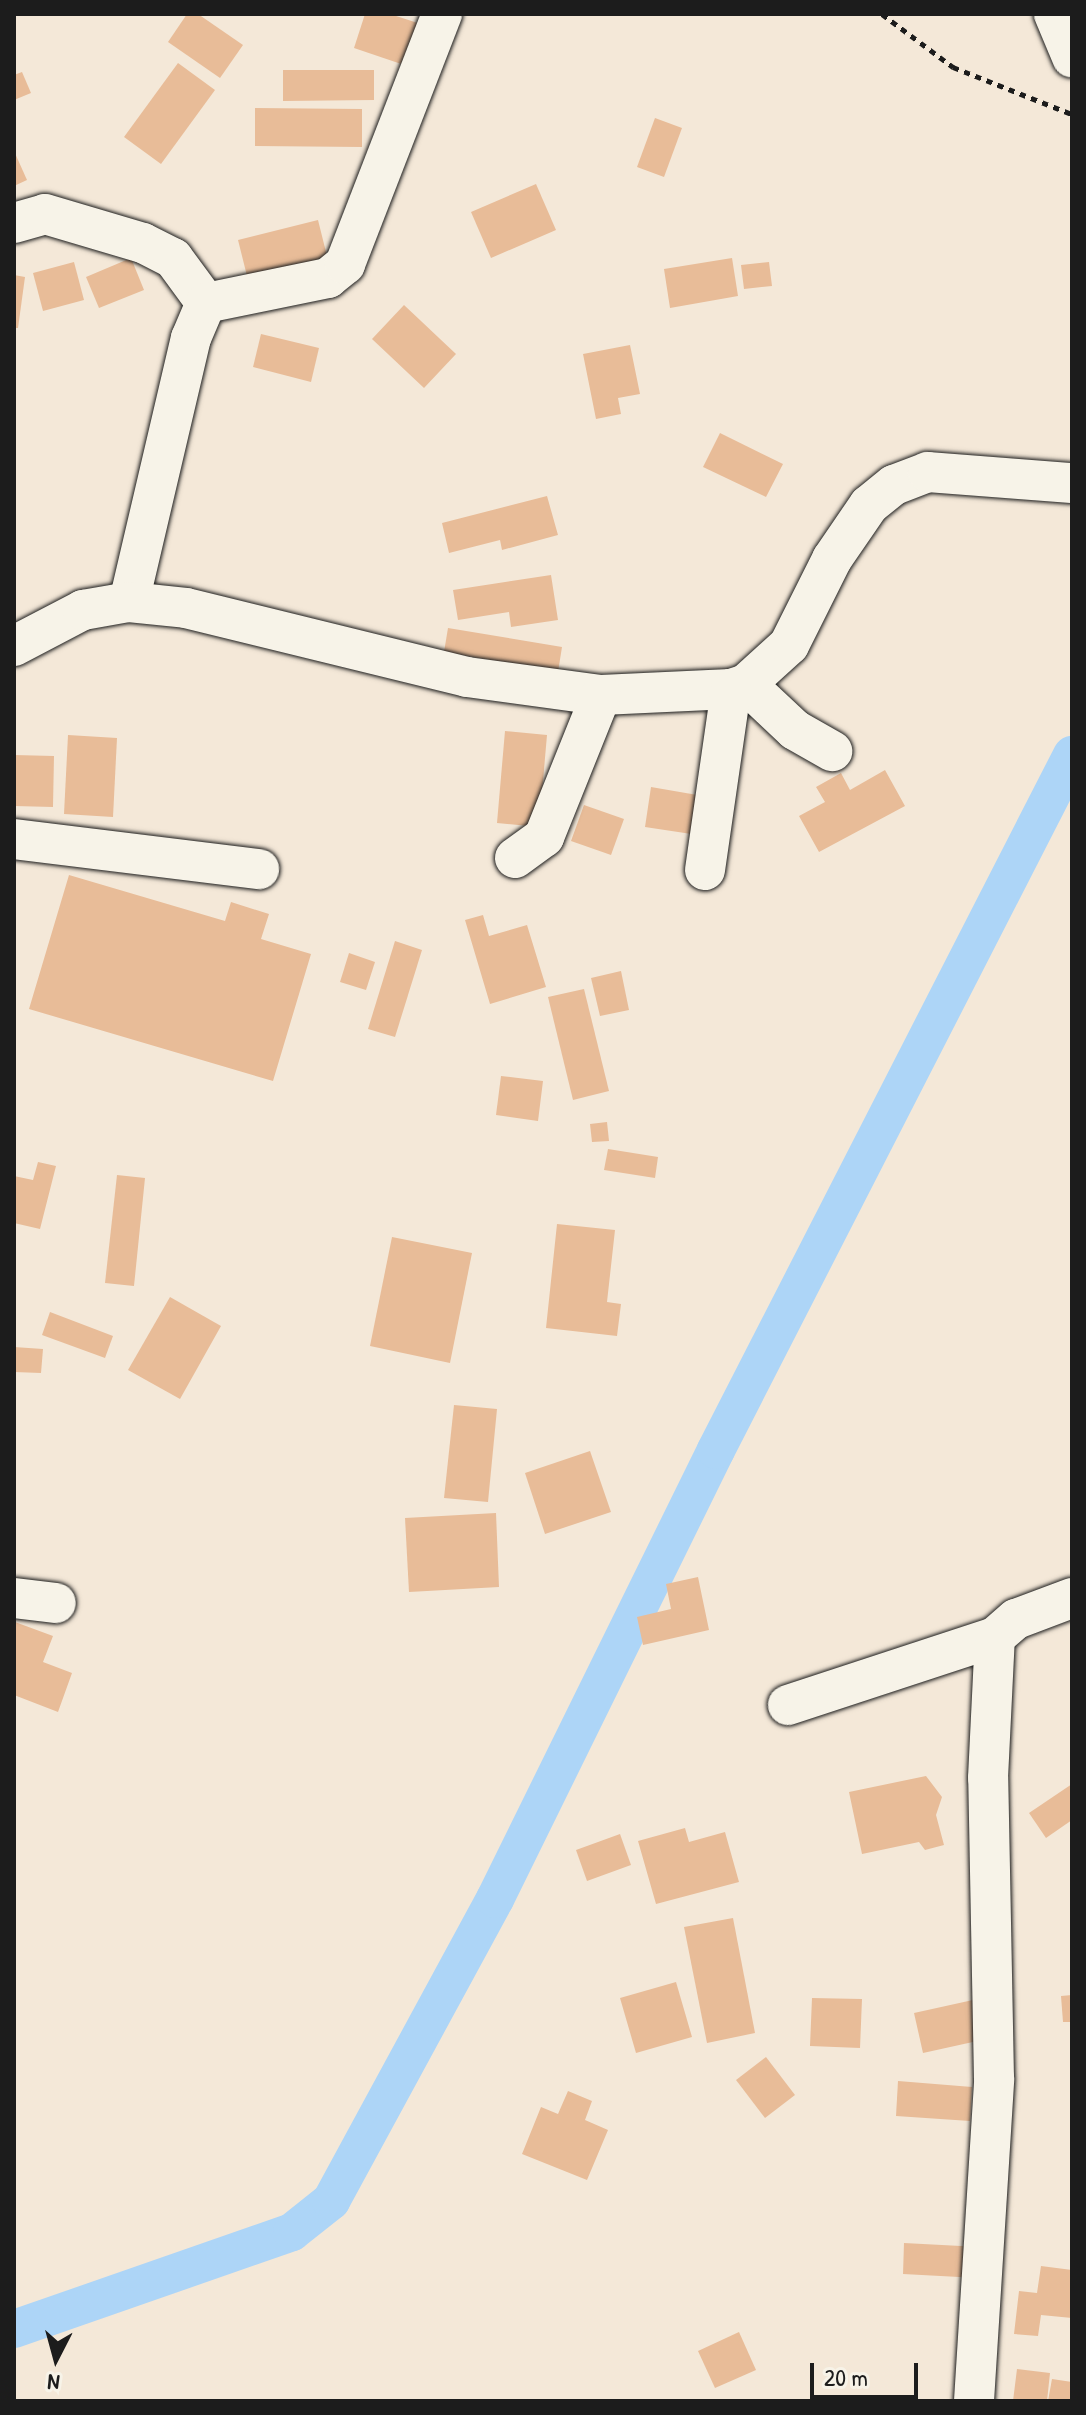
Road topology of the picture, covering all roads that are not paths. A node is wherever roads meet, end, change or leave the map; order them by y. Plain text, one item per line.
1 (442, 14) edge
2 (1054, 14) edge
3 (1072, 57) edge
4 (14, 223) edge
5 (206, 303) junction
6 (1072, 483) edge
7 (129, 602) junction
8 (14, 646) edge
9 (738, 686) junction
10 (601, 695) junction
11 (832, 751) dead end
12 (14, 839) edge
13 (515, 858) dead end
14 (259, 869) dead end
15 (705, 870) dead end
16 (14, 1598) edge
17 (1072, 1598) edge
18 (56, 1603) dead end
19 (995, 1637) junction
20 (788, 1705) dead end
21 (974, 2401) edge

1 - 5 street
2 - 3 street
4 - 5 street
5 - 7 street
6 - 9 street
7 - 8 street
7 - 10 street
9 - 10 street
9 - 11 street
9 - 15 street
10 - 13 street
12 - 14 street
16 - 18 street
17 - 19 street
19 - 20 street
19 - 21 street

